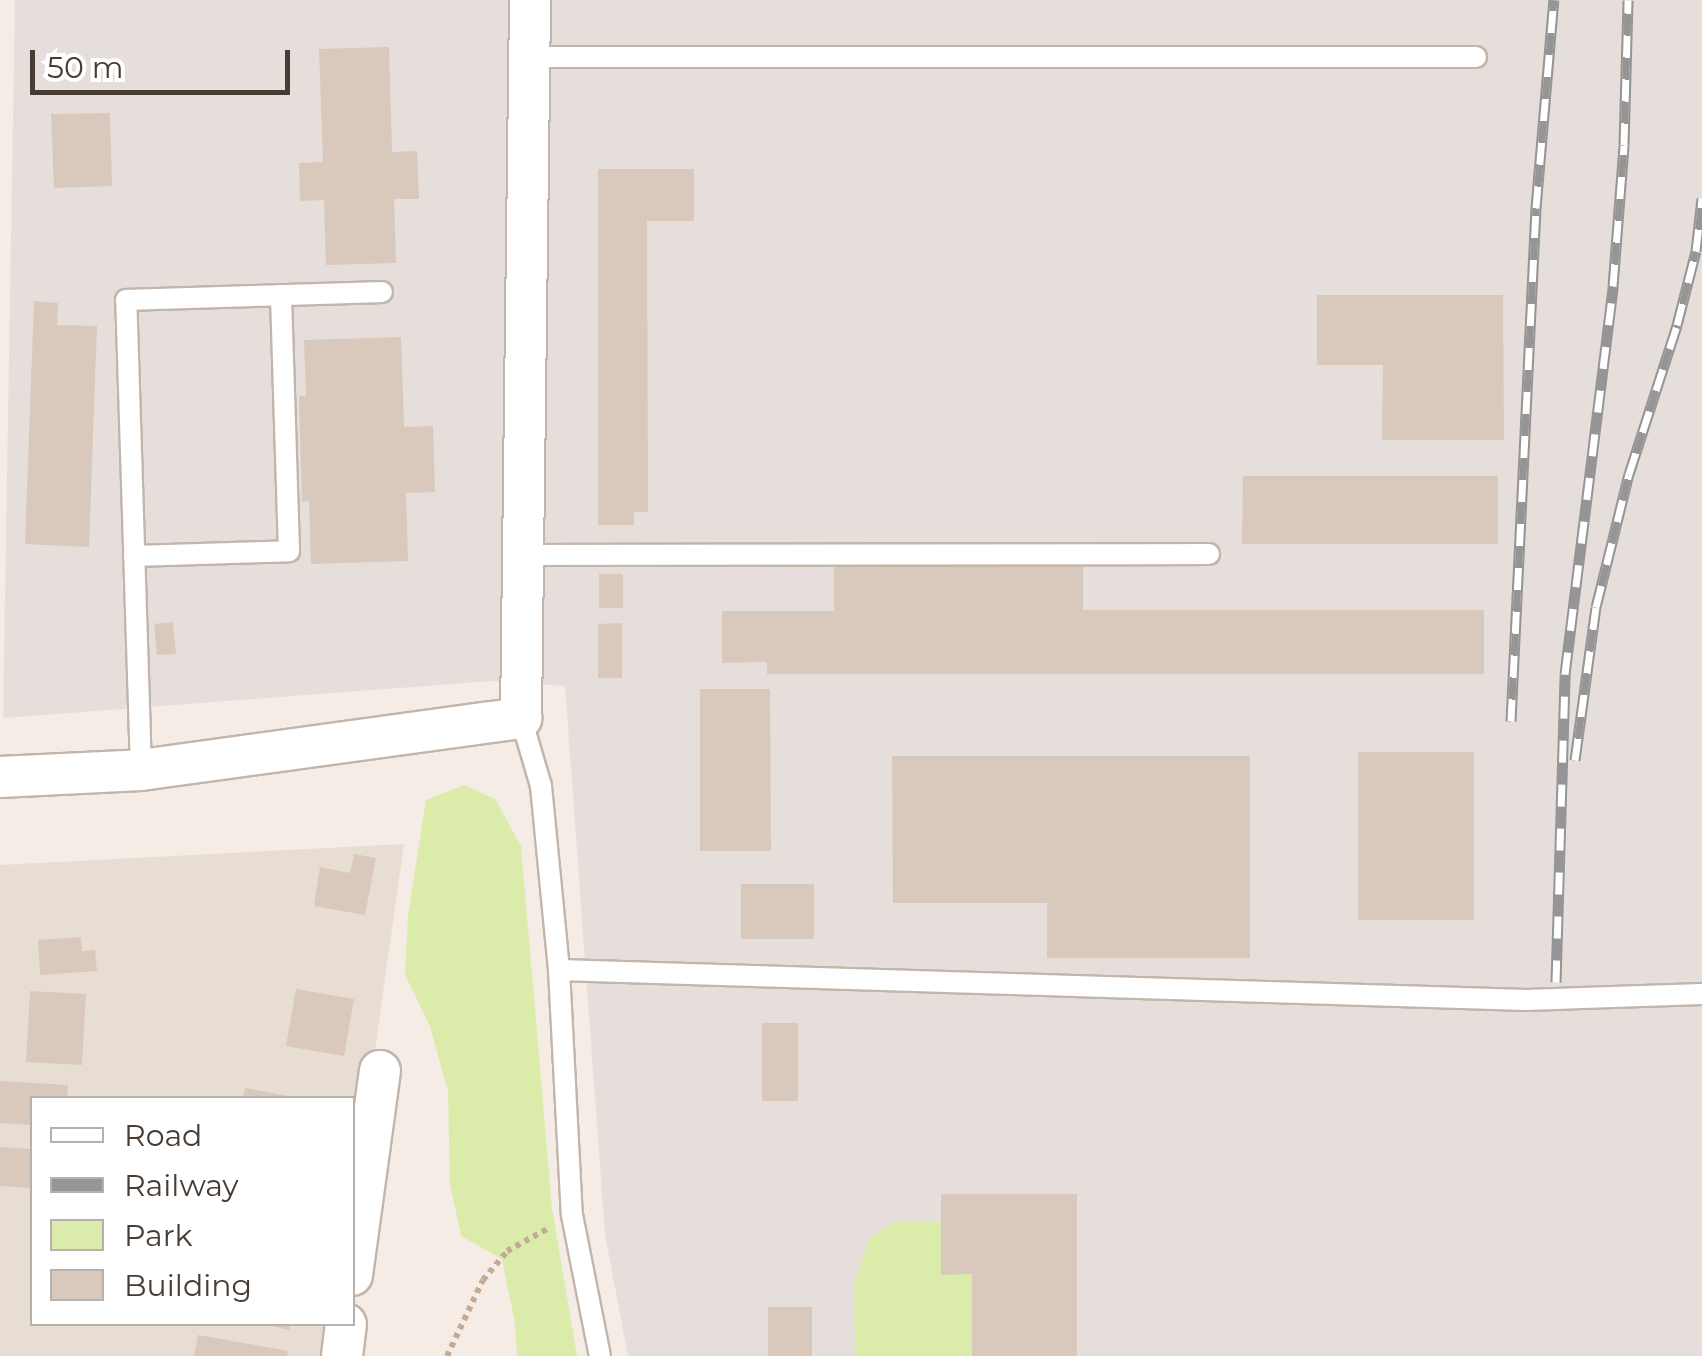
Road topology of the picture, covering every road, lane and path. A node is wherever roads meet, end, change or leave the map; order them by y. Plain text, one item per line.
1 (530, 0) edge
2 (1476, 57) dead end
3 (529, 58) junction
4 (382, 292) dead end
5 (280, 295) junction
6 (1209, 554) dead end
7 (523, 555) junction
8 (134, 556) junction
9 (521, 718) junction
10 (140, 770) junction
11 (0, 777) edge
12 (560, 970) junction
13 (1702, 994) edge
14 (380, 1071) dead end
15 (572, 1215) junction
16 (355, 1253) edge
17 (346, 1326) edge
18 (342, 1356) edge
19 (447, 1356) edge
20 (600, 1356) edge

1 - 3 street
2 - 3 lane
3 - 7 street
4 - 5 lane
5 - 8 lane
5 - 8 lane
6 - 7 lane
7 - 9 street
8 - 10 lane
9 - 10 street
9 - 12 lane
10 - 11 street
12 - 13 lane
12 - 15 lane
14 - 16 street
15 - 19 path
15 - 20 lane
17 - 18 street

